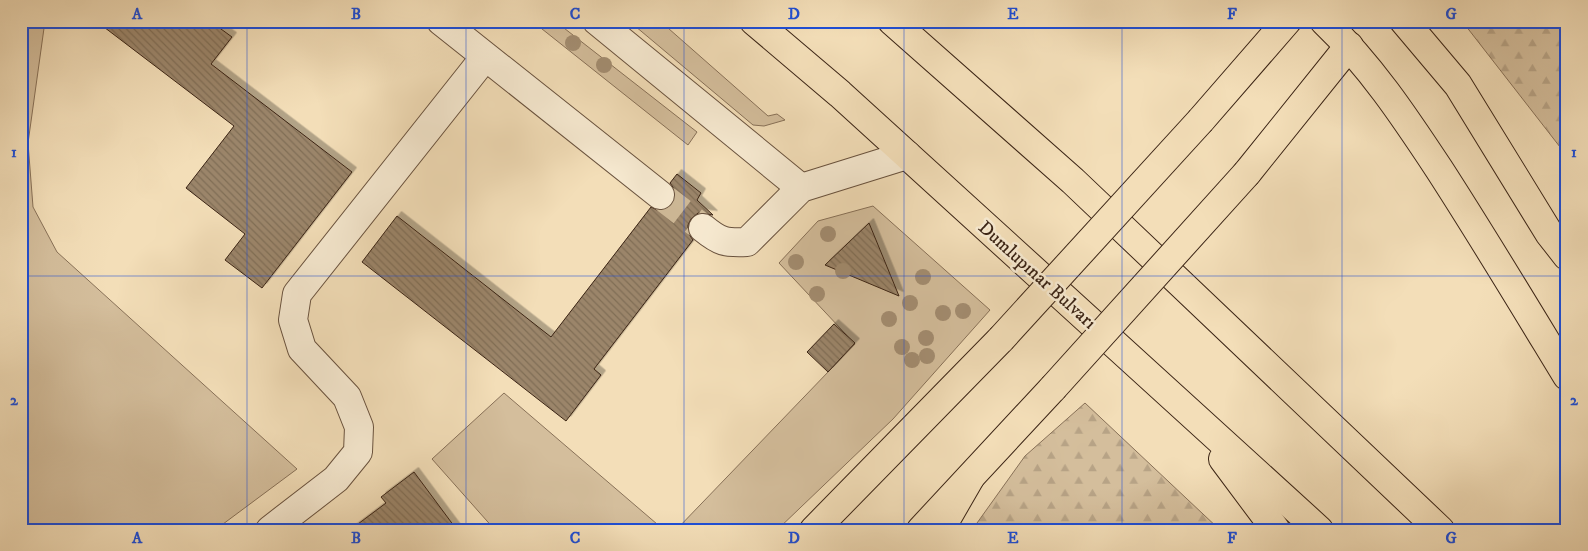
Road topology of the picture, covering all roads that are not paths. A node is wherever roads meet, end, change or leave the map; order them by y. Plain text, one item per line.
1 (440, 21) edge
2 (597, 21) edge
3 (754, 21) edge
4 (892, 21) edge
5 (1287, 21) edge
6 (1404, 21) edge
7 (1328, 22) edge
8 (1349, 46) junction
9 (485, 57) junction
10 (907, 155) junction
11 (801, 188) junction
12 (660, 195) tunnel mouth
13 (703, 228) tunnel mouth
14 (1567, 256) edge
15 (1567, 376) edge
16 (1185, 407) junction
17 (970, 478) junction
18 (270, 530) edge
19 (814, 530) edge
20 (921, 530) edge
21 (940, 530) edge
22 (1276, 530) edge
23 (1319, 530) edge
24 (1440, 530) edge

1 - 9 lane
2 - 11 lane
3 - 10 main road, Dumlupınar Bulvarı
4 - 24 main road
5 - 19 main road, bridge
6 - 14 main road
7 - 8 main road
8 - 15 main road
8 - 17 main road, bridge
9 - 12 lane
9 - 18 lane
10 - 11 lane
10 - 16 main road, Dumlupınar Bulvarı
11 - 13 lane
16 - 22 main road
16 - 23 main road, Dumlupınar Bulvarı
17 - 20 main road
17 - 21 main road

